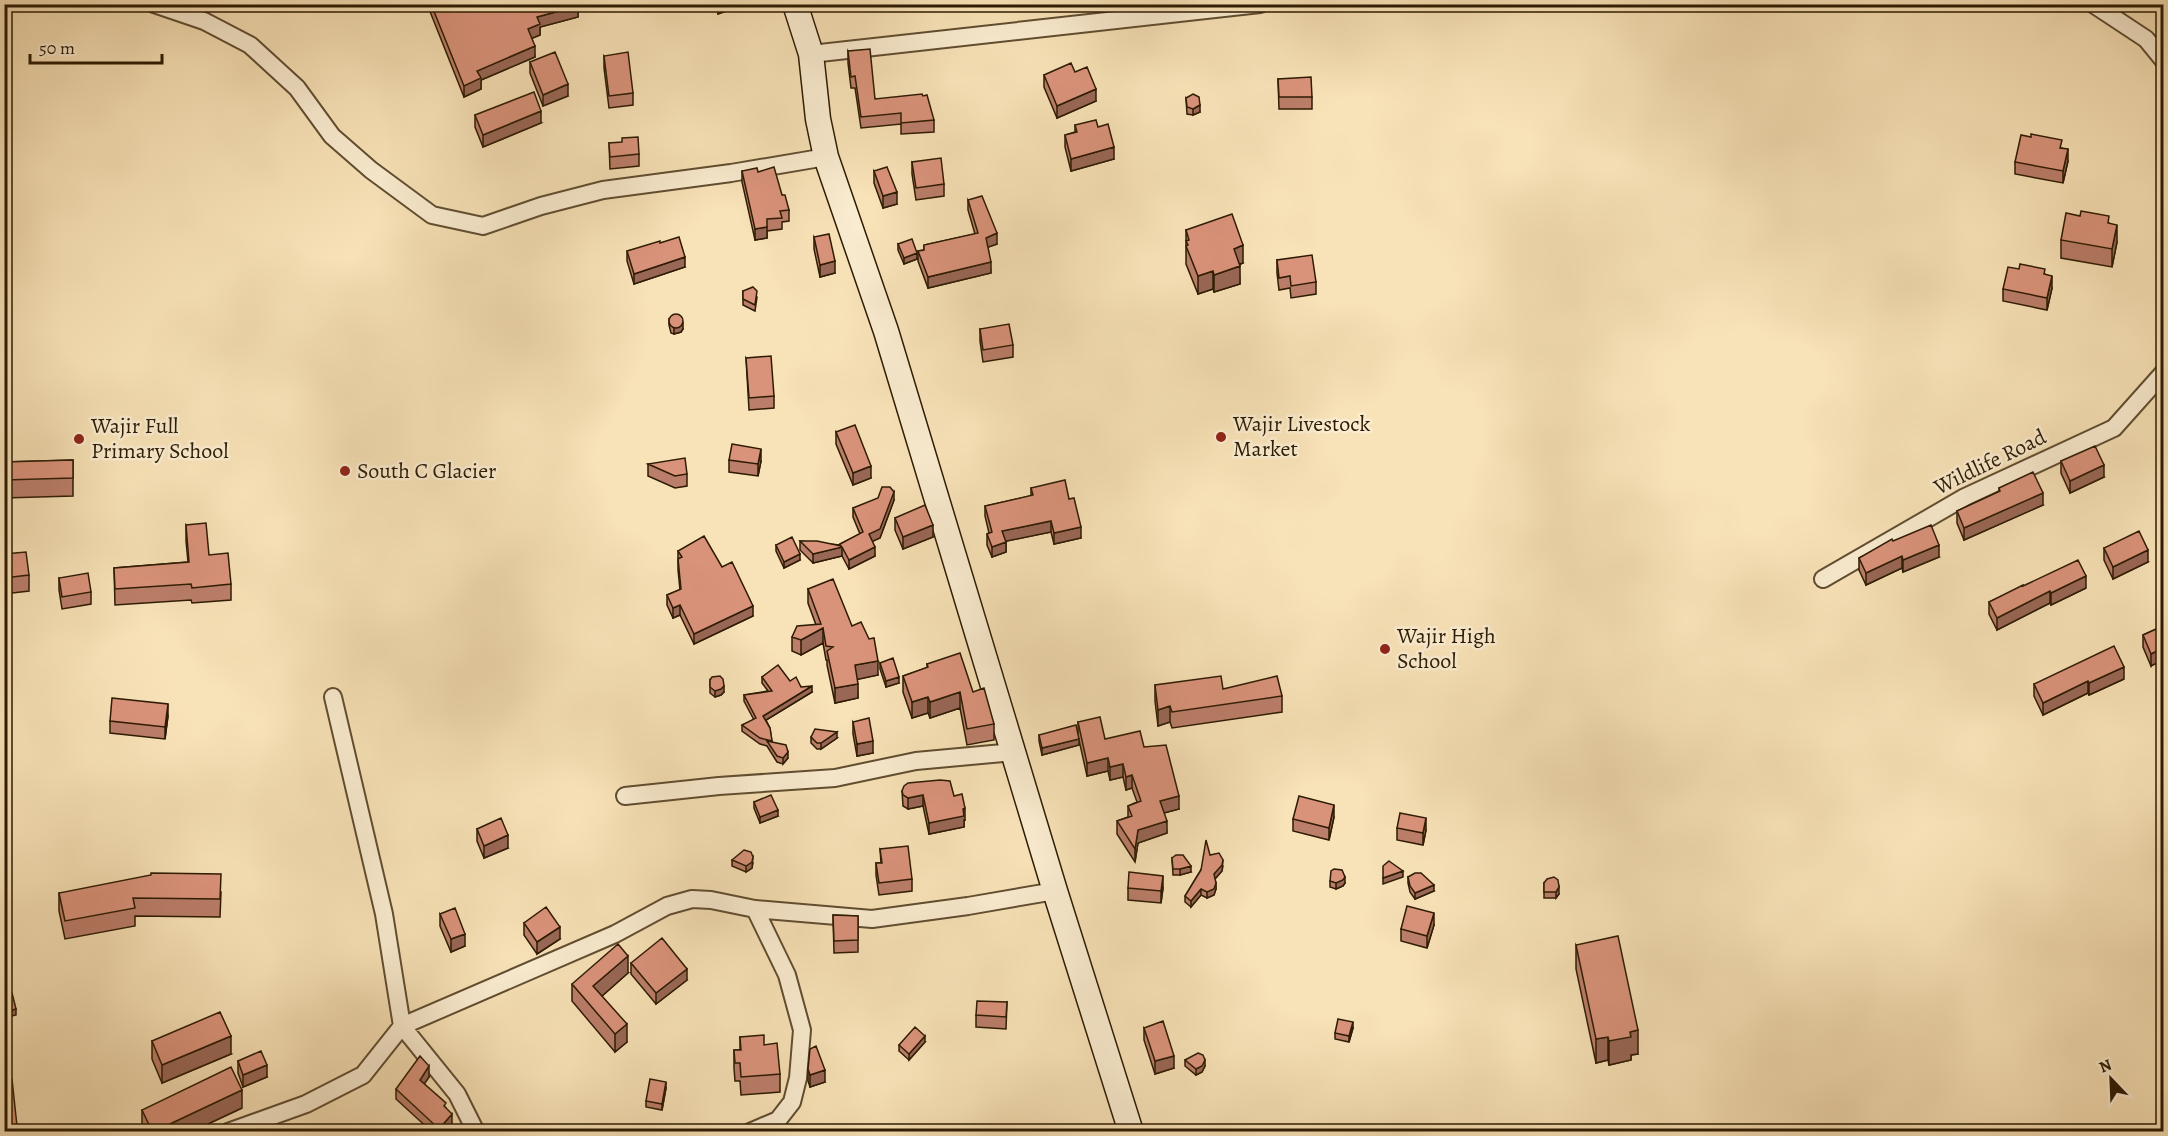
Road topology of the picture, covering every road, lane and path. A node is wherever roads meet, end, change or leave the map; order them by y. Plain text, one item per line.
1 (154, 4) edge
2 (795, 4) edge
3 (1260, 4) edge
4 (2093, 4) edge
5 (811, 54) junction
6 (2163, 61) edge
7 (826, 157) junction
8 (2163, 372) edge
9 (1823, 579) dead end
10 (333, 697) dead end
11 (1014, 752) junction
12 (625, 796) dead end
13 (1055, 891) junction
14 (755, 909) junction
15 (402, 1026) junction
16 (228, 1131) edge
17 (476, 1131) edge
18 (750, 1131) edge
19 (1131, 1131) edge

1 - 7 street
2 - 5 street
3 - 5 street
4 - 6 street
5 - 7 street
7 - 11 street
8 - 9 street, Wildlife Road
10 - 15 street
11 - 12 street
11 - 13 street
13 - 14 street
13 - 19 street
14 - 15 street
14 - 18 street
15 - 16 street
15 - 17 street

